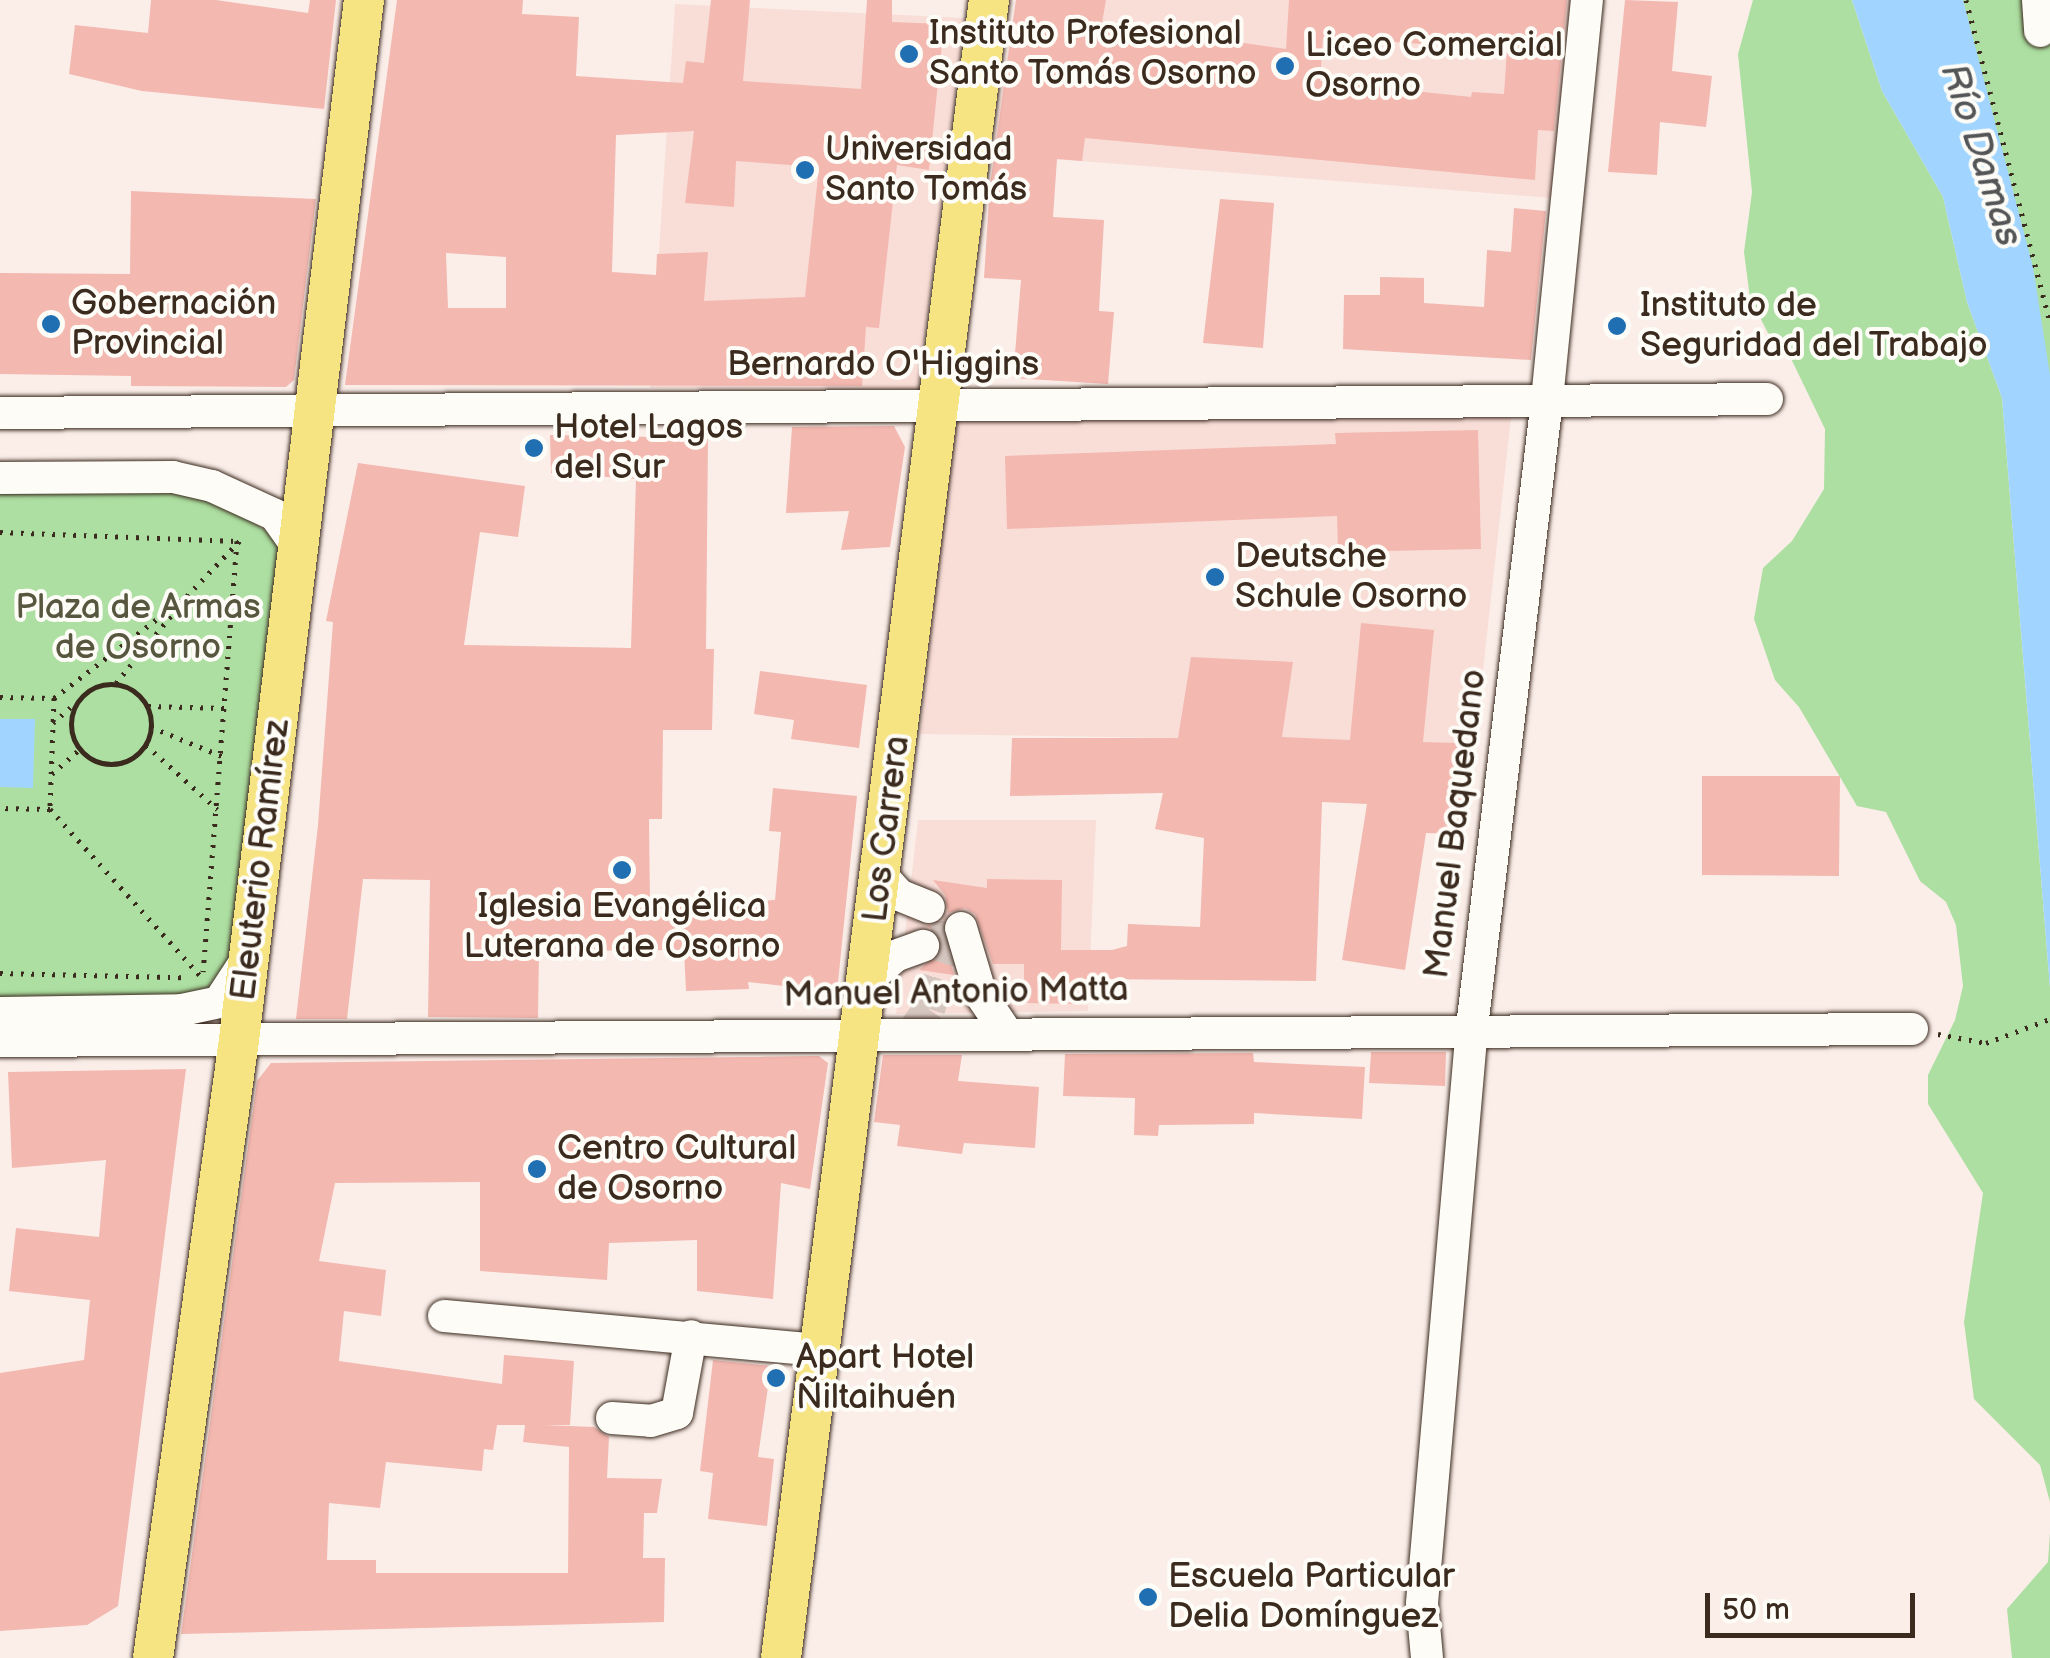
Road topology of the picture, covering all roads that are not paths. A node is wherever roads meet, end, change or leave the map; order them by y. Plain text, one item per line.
1 (364, 0) edge
2 (989, 0) edge
3 (1587, 0) edge
4 (1767, 399) dead end
5 (1547, 400) junction
6 (938, 405) junction
7 (316, 410) junction
8 (0, 413) edge
9 (0, 478) edge
10 (299, 549) junction
11 (881, 875) junction
12 (929, 907) dead end
13 (960, 928) dead end
14 (923, 946) dead end
15 (250, 956) junction
16 (868, 979) junction
17 (0, 1014) edge
18 (1472, 1027) junction
19 (1912, 1029) road end
20 (1006, 1032) junction
21 (862, 1034) junction
22 (239, 1040) junction
23 (0, 1041) edge
24 (444, 1316) dead end
25 (691, 1336) junction
26 (821, 1350) junction
27 (612, 1418) dead end
28 (153, 1658) edge
29 (780, 1658) edge
30 (1427, 1658) edge

1 - 7 main road, Eleuterio Ramírez
2 - 6 main road, Los Carrera
3 - 5 street, Manuel Baquedano
4 - 5 street, Bernardo O'Higgins
5 - 6 street, Bernardo O'Higgins
5 - 18 street, Manuel Baquedano
6 - 7 street, Bernardo O'Higgins
6 - 11 main road, Los Carrera
7 - 8 street, Bernardo O'Higgins
7 - 10 main road, Eleuterio Ramírez
9 - 10 street
10 - 15 main road, Eleuterio Ramírez
11 - 12 street
11 - 16 main road, Los Carrera
13 - 20 street
14 - 16 street
15 - 17 street
15 - 22 main road, Eleuterio Ramírez
16 - 21 main road, Los Carrera
18 - 19 street, Manuel Antonio Matta
18 - 20 street, Manuel Antonio Matta
18 - 30 street, Manuel Baquedano
20 - 21 street, Manuel Antonio Matta
21 - 22 street, Manuel Antonio Matta
21 - 26 main road, Los Carrera
22 - 23 street, Manuel Antonio Matta
22 - 28 main road, Eleuterio Ramírez
24 - 25 street
25 - 26 street
25 - 27 street
26 - 29 main road, Los Carrera

